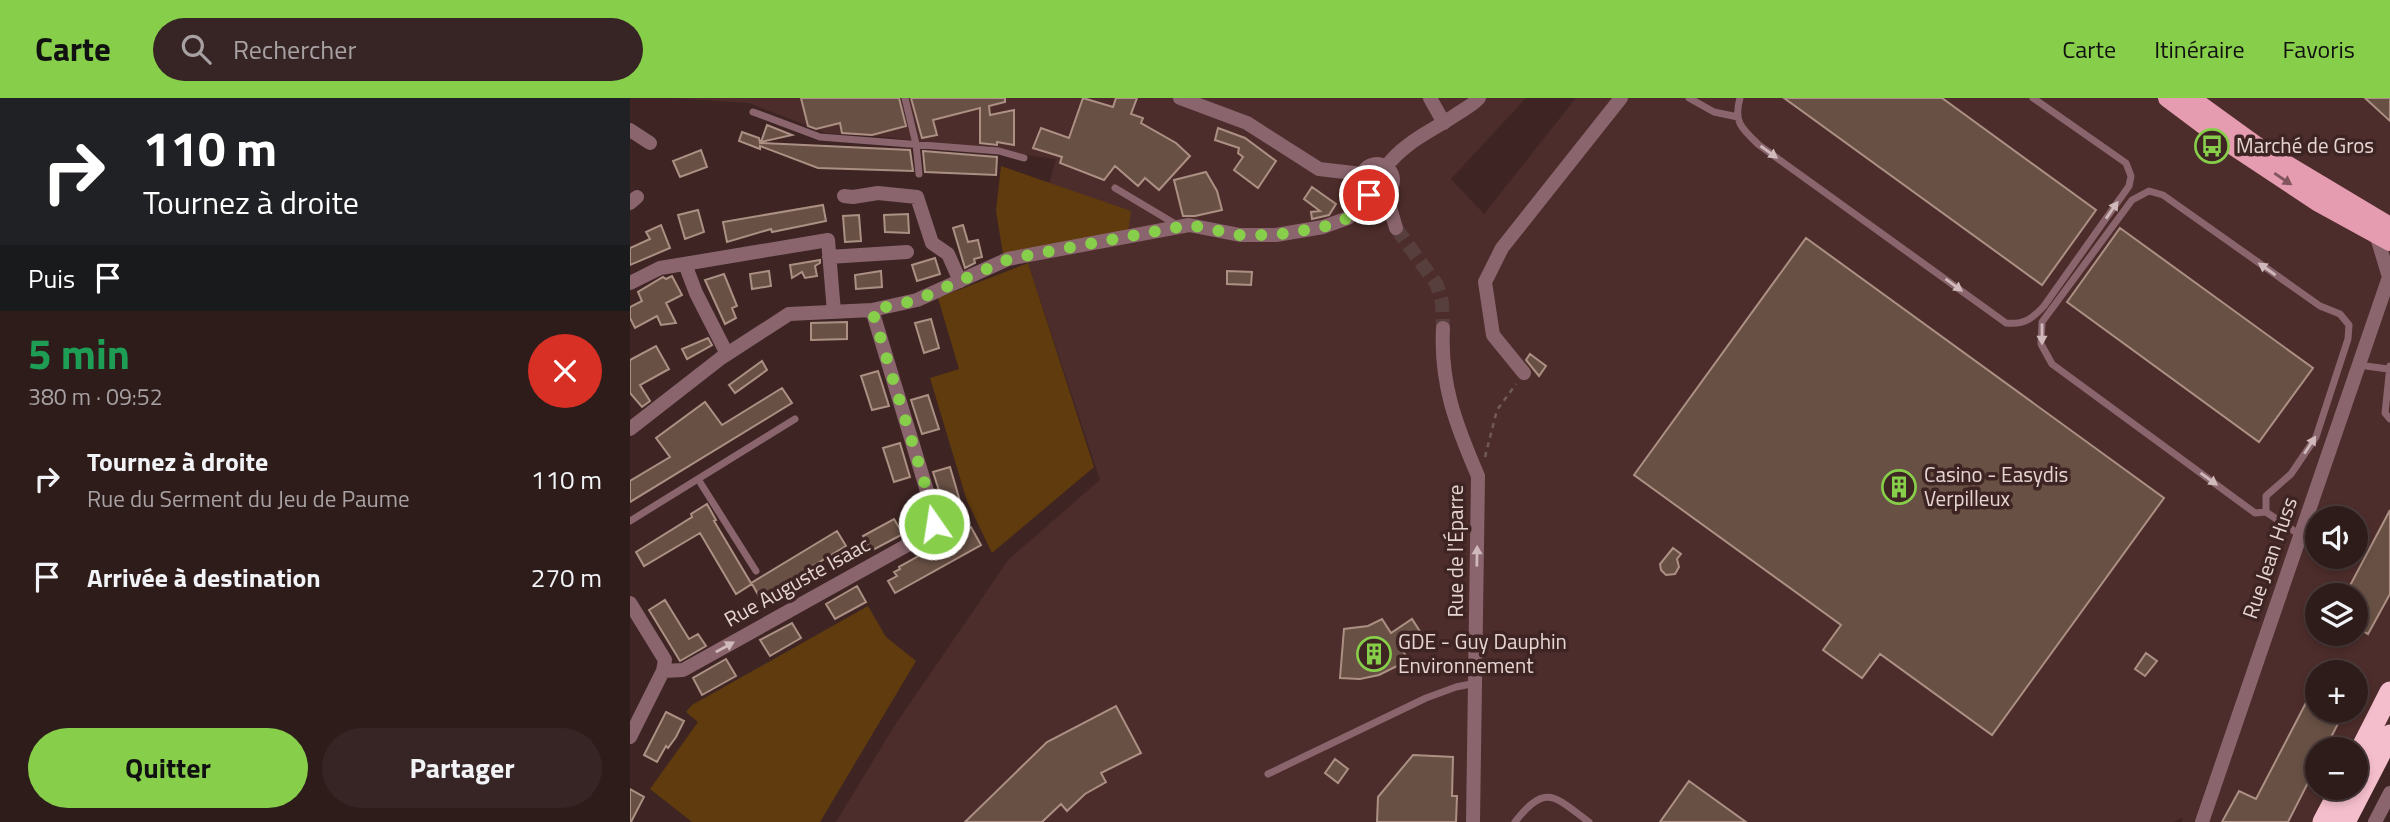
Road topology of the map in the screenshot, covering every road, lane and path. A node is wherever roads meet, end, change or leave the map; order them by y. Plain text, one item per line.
1 (905, 98) edge
2 (1180, 98) edge
3 (1430, 98) edge
4 (1479, 98) edge
5 (1621, 98) edge
6 (1689, 98) edge
7 (1740, 98) edge
8 (2033, 98) edge
9 (2167, 98) edge
10 (2191, 98) edge
11 (753, 112) dead end
12 (1738, 117) junction
13 (1444, 123) junction
14 (630, 130) edge
15 (650, 143) dead end
16 (916, 144) junction
17 (1024, 158) dead end
18 (1387, 167) junction
19 (919, 174) dead end
20 (1362, 174) junction
21 (1115, 188) dead end
22 (1386, 194) junction
23 (1369, 195) junction
24 (844, 196) dead end
25 (1181, 227) junction
26 (1396, 228) tunnel mouth
27 (2385, 234) edge
28 (906, 252) dead end
29 (829, 257) junction
30 (685, 264) junction
31 (2389, 276) edge
32 (960, 281) junction
33 (630, 282) edge
34 (2385, 303) edge
35 (872, 310) junction
36 (834, 312) junction
37 (1443, 328) tunnel mouth
38 (727, 355) junction
39 (2358, 365) junction
40 (2389, 368) edge
41 (1524, 373) joint
42 (795, 419) dead end
43 (2390, 419) edge
44 (630, 429) edge
45 (1478, 476) junction
46 (698, 479) junction
47 (2266, 512) junction
48 (630, 521) edge
49 (2300, 535) junction
50 (756, 571) dead end
51 (631, 609) edge
52 (663, 671) junction
53 (1476, 683) junction
54 (2390, 692) edge
55 (2390, 736) edge
56 (630, 737) edge
57 (2367, 737) edge
58 (1268, 774) dead end
59 (2390, 793) edge
60 (2335, 800) edge
61 (1473, 822) edge
62 (1515, 822) edge
63 (1589, 822) edge
64 (2202, 822) edge
65 (2323, 822) edge
66 (2345, 822) edge
67 (2375, 822) edge

1 - 16 lane
2 - 20 street
3 - 13 street
4 - 13 street
5 - 41 street
6 - 12 lane
7 - 12 lane
12 -> 8 lane
9 -> 27 main road
10 - 27 main road
11 - 16 lane
13 - 18 street
14 - 15 street
16 - 17 lane
16 - 19 lane
18 - 20 street
18 - 22 street
20 - 23 street
21 - 25 lane
22 - 23 street
22 - 26 street
23 - 25 street
24 - 32 street
25 - 32 street
27 - 31 street, Rue Jean Huss
28 - 29 street
29 - 30 street
29 - 36 street
30 - 33 street
30 - 38 street
31 - 34 street, Rue Jean Huss
32 - 35 street
34 - 39 street, Rue Jean Huss
35 - 36 street
52 -> 35 street, Rue Auguste Isaac
36 - 38 street
37 - 45 street, Rue de l'Éparre
38 - 44 street
39 - 40 lane
39 - 49 street, Rue Jean Huss
40 - 43 lane
41 - 45 path
42 - 46 lane
53 -> 45 street, Rue de l'Éparre
46 - 48 lane
46 - 50 lane
47 -> 47 lane
47 - 49 lane
49 - 64 street, Rue Jean Huss
51 - 52 street
52 - 56 street
53 - 58 lane
53 - 61 street, Rue de l'Éparre
54 - 57 highway
55 - 66 highway
59 - 67 street
60 - 65 highway
62 - 63 lane

